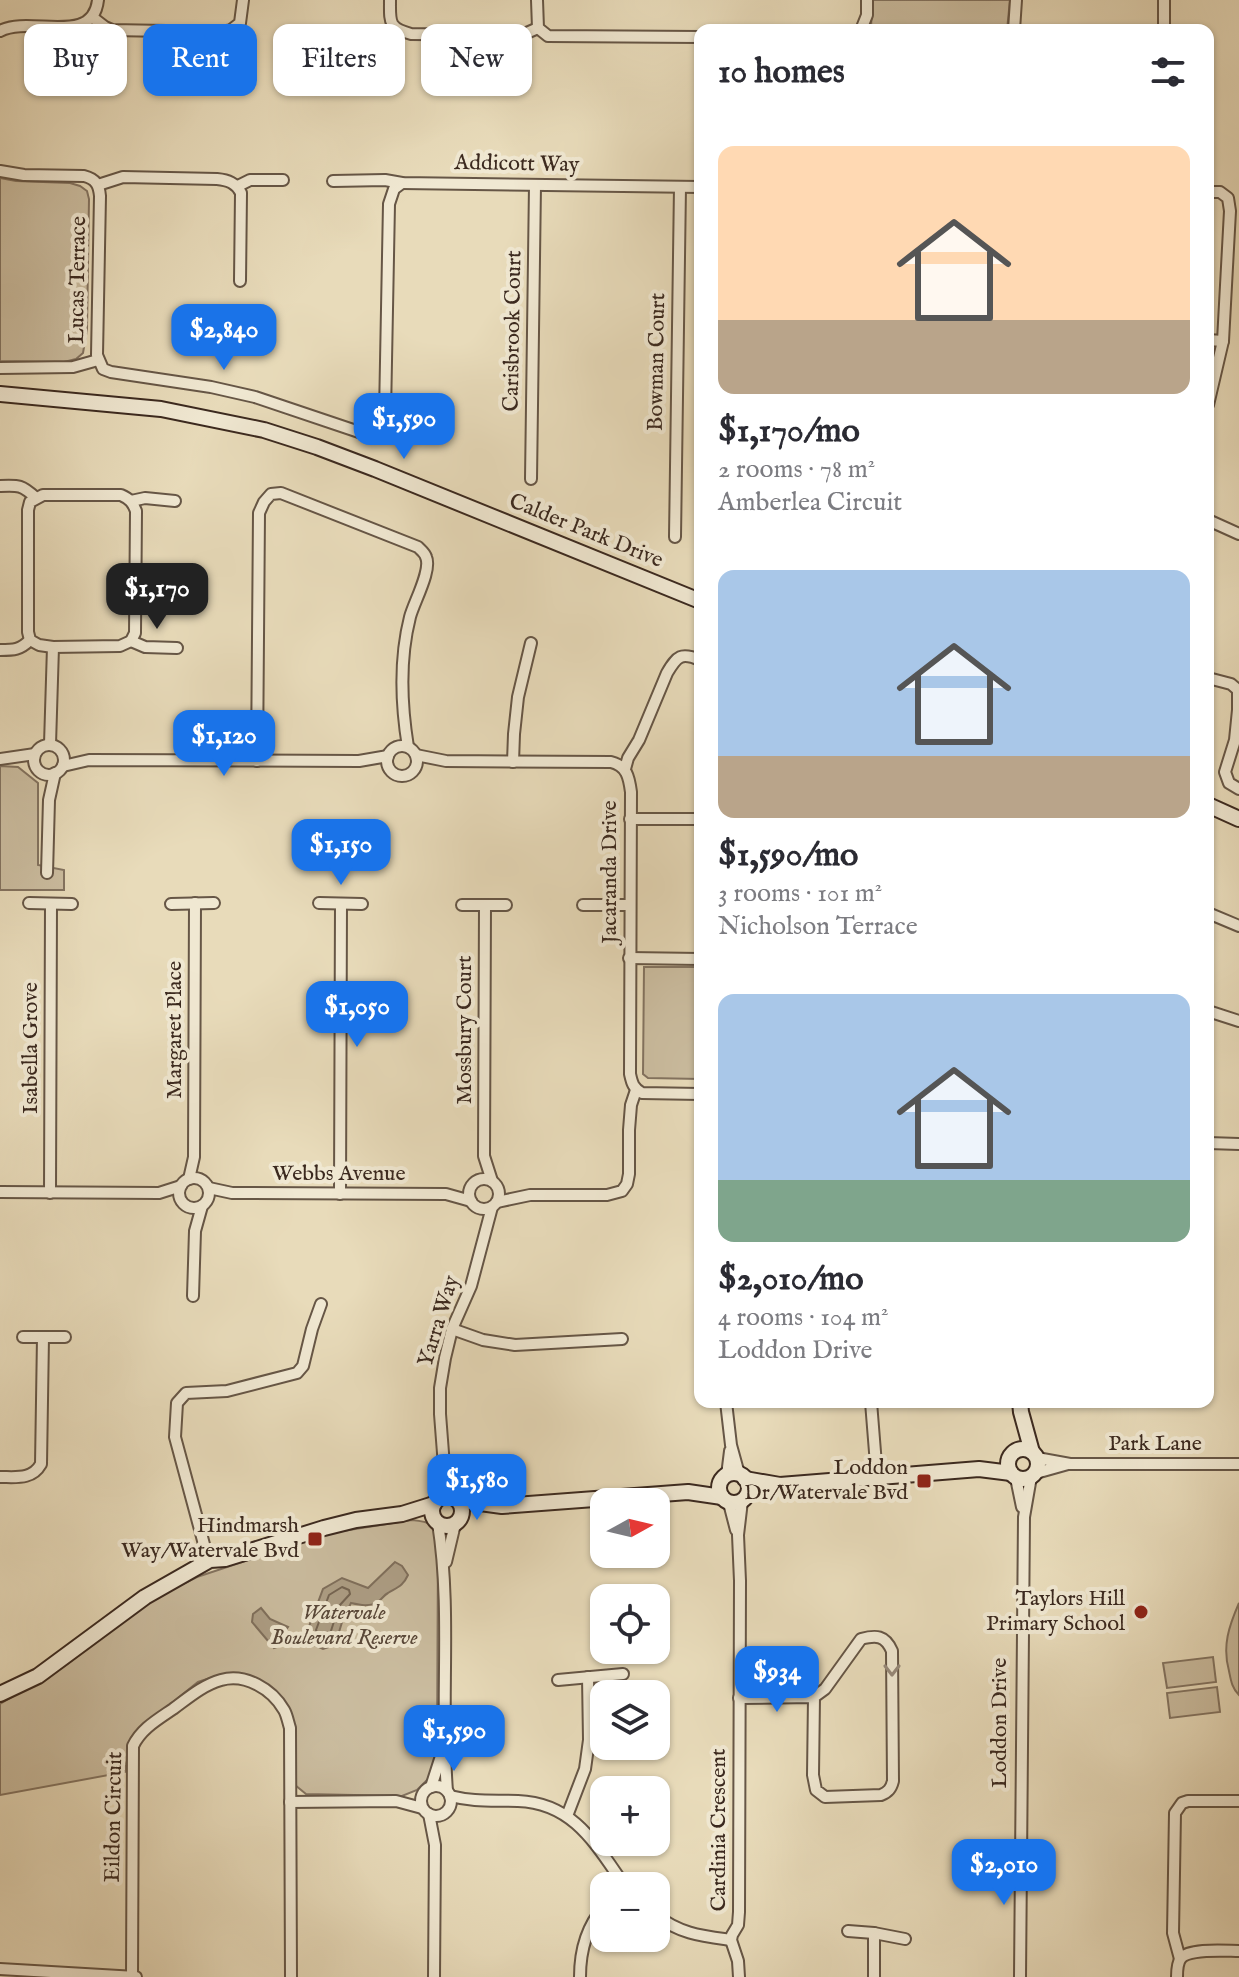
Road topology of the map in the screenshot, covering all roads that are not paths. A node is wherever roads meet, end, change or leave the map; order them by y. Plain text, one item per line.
1 (98, 0) edge
2 (243, 0) edge
3 (390, 0) edge
4 (537, 0) edge
5 (867, 0) edge
6 (1016, 0) edge
7 (1164, 0) edge
8 (92, 17) junction
9 (863, 24) edge
10 (1014, 24) edge
11 (1164, 24) edge
12 (538, 28) junction
13 (0, 31) edge
14 (694, 37) edge
15 (0, 171) edge
16 (283, 180) dead end
17 (333, 181) dead end
18 (402, 183) junction
19 (98, 185) junction
20 (535, 185) junction
21 (238, 186) junction
22 (680, 187) junction
23 (694, 187) edge
24 (1233, 196) edge
25 (240, 281) dead end
26 (1214, 340) edge
27 (1223, 341) junction
28 (98, 360) junction
29 (0, 368) edge
30 (1214, 379) edge
31 (0, 394) edge
32 (0, 402) edge
33 (88, 402) junction
34 (531, 479) dead end
35 (0, 486) edge
36 (36, 498) junction
37 (131, 501) junction
38 (175, 501) dead end
39 (1214, 523) edge
40 (1239, 534) edge
41 (675, 537) dead end
42 (694, 599) edge
43 (30, 640) junction
44 (131, 641) junction
45 (531, 643) dead end
46 (53, 647) junction
47 (177, 648) dead end
48 (0, 650) edge
49 (694, 658) edge
50 (1214, 680) edge
51 (1238, 690) edge
52 (50, 744) junction
53 (407, 750) junction
54 (63, 753) junction
55 (35, 754) junction
56 (388, 756) junction
57 (4, 759) edge
58 (89, 760) junction
59 (257, 761) junction
60 (359, 761) junction
61 (446, 761) junction
62 (513, 762) junction
63 (415, 768) junction
64 (389, 769) junction
65 (625, 769) junction
66 (39, 770) junction
67 (59, 770) junction
68 (1239, 789) edge
69 (49, 800) junction
70 (1214, 808) edge
71 (1214, 817) edge
72 (630, 819) junction
73 (694, 819) edge
74 (1239, 821) edge
75 (47, 873) dead end
76 (29, 903) dead end
77 (195, 903) junction
78 (214, 903) dead end
79 (319, 903) dead end
80 (51, 904) junction
81 (72, 904) dead end
82 (171, 904) dead end
83 (341, 904) junction
84 (362, 904) dead end
85 (462, 905) dead end
86 (485, 905) junction
87 (506, 905) dead end
88 (583, 905) dead end
89 (630, 905) junction
90 (1214, 916) edge
91 (1239, 926) edge
92 (629, 958) junction
93 (694, 959) edge
94 (1214, 1013) edge
95 (1239, 1021) edge
96 (636, 1090) junction
97 (694, 1094) edge
98 (1214, 1143) edge
99 (1239, 1144) edge
100 (484, 1156) junction
101 (194, 1157) junction
102 (185, 1182) junction
103 (205, 1184) junction
104 (474, 1184) junction
105 (495, 1184) junction
106 (0, 1192) edge
107 (50, 1193) junction
108 (159, 1193) junction
109 (232, 1193) junction
110 (340, 1194) junction
111 (446, 1194) junction
112 (530, 1195) junction
113 (205, 1203) junction
114 (185, 1204) junction
115 (474, 1204) junction
116 (494, 1205) junction
117 (195, 1231) junction
118 (483, 1235) junction
119 (193, 1296) dead end
120 (321, 1304) dead end
121 (452, 1329) junction
122 (23, 1337) dead end
123 (43, 1337) junction
124 (65, 1337) dead end
125 (622, 1339) dead end
126 (727, 1408) edge
127 (871, 1408) edge
128 (1021, 1408) edge
129 (1239, 1464) edge
130 (1023, 1465) junction
131 (0, 1477) edge
132 (733, 1477) junction
133 (877, 1477) junction
134 (780, 1485) junction
135 (688, 1492) junction
136 (446, 1499) junction
137 (735, 1499) junction
138 (502, 1506) junction
139 (402, 1514) junction
140 (436, 1521) junction
141 (457, 1522) junction
142 (210, 1560) junction
143 (445, 1568) junction
144 (623, 1674) dead end
145 (588, 1677) junction
146 (558, 1680) dead end
147 (2, 1694) edge
148 (814, 1697) junction
149 (739, 1698) junction
150 (444, 1748) junction
151 (427, 1790) junction
152 (449, 1793) junction
153 (396, 1801) junction
154 (471, 1801) junction
155 (1239, 1801) edge
156 (290, 1802) junction
157 (426, 1811) junction
158 (446, 1811) junction
159 (567, 1816) junction
160 (435, 1845) junction
161 (615, 1872) edge
162 (670, 1925) edge
163 (590, 1928) edge
164 (848, 1931) dead end
165 (874, 1933) junction
166 (905, 1939) dead end
167 (731, 1940) junction
168 (1239, 1951) edge
169 (1180, 1959) junction
170 (0, 1969) edge
171 (132, 1977) edge
172 (138, 1977) edge
173 (291, 1977) edge
174 (434, 1977) edge
175 (580, 1977) edge
176 (739, 1977) edge
177 (874, 1977) edge
178 (1020, 1977) edge
179 (1177, 1977) edge

1 - 8 street
2 - 8 street
3 - 12 street
4 - 12 street
5 - 9 street
6 - 10 street
7 - 11 street
8 - 13 street
12 - 14 street
15 - 19 street, Lucas Terrace
16 - 21 street
17 - 18 street, Addicott Way
18 - 20 street, Addicott Way
18 - 28 street, Lucas Terrace
19 - 21 street
19 - 28 street, Lucas Terrace
20 - 22 street, Addicott Way
20 - 34 street, Carisbrook Court
21 - 25 street
22 - 23 street, Addicott Way
22 - 41 street, Bowman Court
24 - 27 street
26 - 27 street
27 - 30 street
28 - 29 street
31 - 33 street, Calder Park Drive
32 - 33 street, Calder Park Drive
33 - 42 street, Calder Park Drive
35 - 36 street
36 - 37 street
36 - 43 street
37 - 38 street
37 - 44 street
39 - 40 street
43 - 46 street
43 - 48 street
44 - 46 street
44 - 47 street
45 - 62 street
46 - 52 street
49 - 65 street
50 - 51 street
51 - 68 street
52 - 54 street
52 - 55 street
53 - 56 street
53 - 59 street
53 - 61 street, Jacaranda Drive
53 - 63 street
54 - 58 street
54 - 67 street
55 - 57 street
55 - 66 street
56 - 60 street
56 - 64 street
57 - 66 street
58 - 59 street
58 - 67 street
59 - 60 street
60 - 64 street
61 - 62 street, Jacaranda Drive
61 - 63 street, Jacaranda Drive
62 - 65 street, Jacaranda Drive
63 - 64 street
65 - 72 street, Jacaranda Drive
66 - 67 street
66 - 69 street
67 - 69 street
69 - 75 street
70 - 74 street
71 - 74 street
72 - 73 street
72 - 89 street, Jacaranda Drive
76 - 80 street
77 - 78 street
77 - 82 street
77 - 101 street, Margaret Place
79 - 83 street
80 - 81 street
80 - 107 street, Isabella Grove
83 - 84 street
83 - 110 street
85 - 86 street
86 - 87 street
86 - 100 street, Mossbury Court
88 - 89 street
89 - 92 street, Jacaranda Drive
90 - 91 street
92 - 93 street
92 - 96 street, Jacaranda Drive
94 - 95 street
96 - 97 street
96 - 112 street
98 - 99 street
100 - 104 street, Mossbury Court
100 - 105 street, Mossbury Court
101 - 102 street, Margaret Place
101 - 103 street, Margaret Place
102 - 103 street
102 - 108 street
102 - 114 street
103 - 109 street, Webbs Avenue
103 - 113 street
104 - 105 street
104 - 111 street, Webbs Avenue
104 - 115 street
105 - 112 street
105 - 116 street
106 - 107 street
107 - 108 street
108 - 114 street
109 - 110 street, Webbs Avenue
109 - 113 street, Webbs Avenue
110 - 111 street, Webbs Avenue
111 - 115 street, Webbs Avenue
112 - 116 street
113 - 114 street
113 - 117 street
114 - 117 street
115 - 116 street
115 - 118 street, Yarra Way
116 - 118 street, Yarra Way
117 - 119 street
118 - 121 street, Yarra Way
120 - 142 street
121 - 125 street
121 - 136 street, Yarra Way
122 - 123 street
123 - 124 street
123 - 131 street
126 - 132 street
127 - 133 street
128 - 130 street, Loddon Drive
129 - 130 street, Park Lane
130 - 133 street
130 - 178 street, Loddon Drive
132 - 134 street
132 - 135 street
132 - 137 street
132 - 137 street
133 - 134 street
134 - 137 street
135 - 137 street
135 - 138 street
136 - 138 street
136 - 139 street
136 - 140 street
136 - 141 street
137 - 149 street, Cardinia Crescent
138 - 141 street
139 - 140 street
139 - 142 street
140 - 141 street
140 - 143 street
141 - 143 street
142 - 147 street
143 - 150 street
144 - 145 street
145 - 146 street
145 - 159 street
148 -> 148 street
148 - 149 street
149 - 167 street, Cardinia Crescent
150 - 151 street
150 - 152 street
151 - 152 street
151 - 153 street
151 - 157 street
152 - 154 street
152 - 158 street
153 - 156 street
153 - 157 street
154 - 158 street
154 - 159 street
155 - 169 street
156 - 171 street, Eildon Circuit
156 - 173 street
157 - 158 street
157 - 160 street
158 - 160 street
159 - 161 street
160 - 174 street
162 - 167 street
163 - 175 street
164 - 165 street
165 - 166 street
165 - 177 street
167 - 176 street, Cardinia Crescent
168 - 169 street
169 - 179 street
170 - 171 street
171 - 172 street

